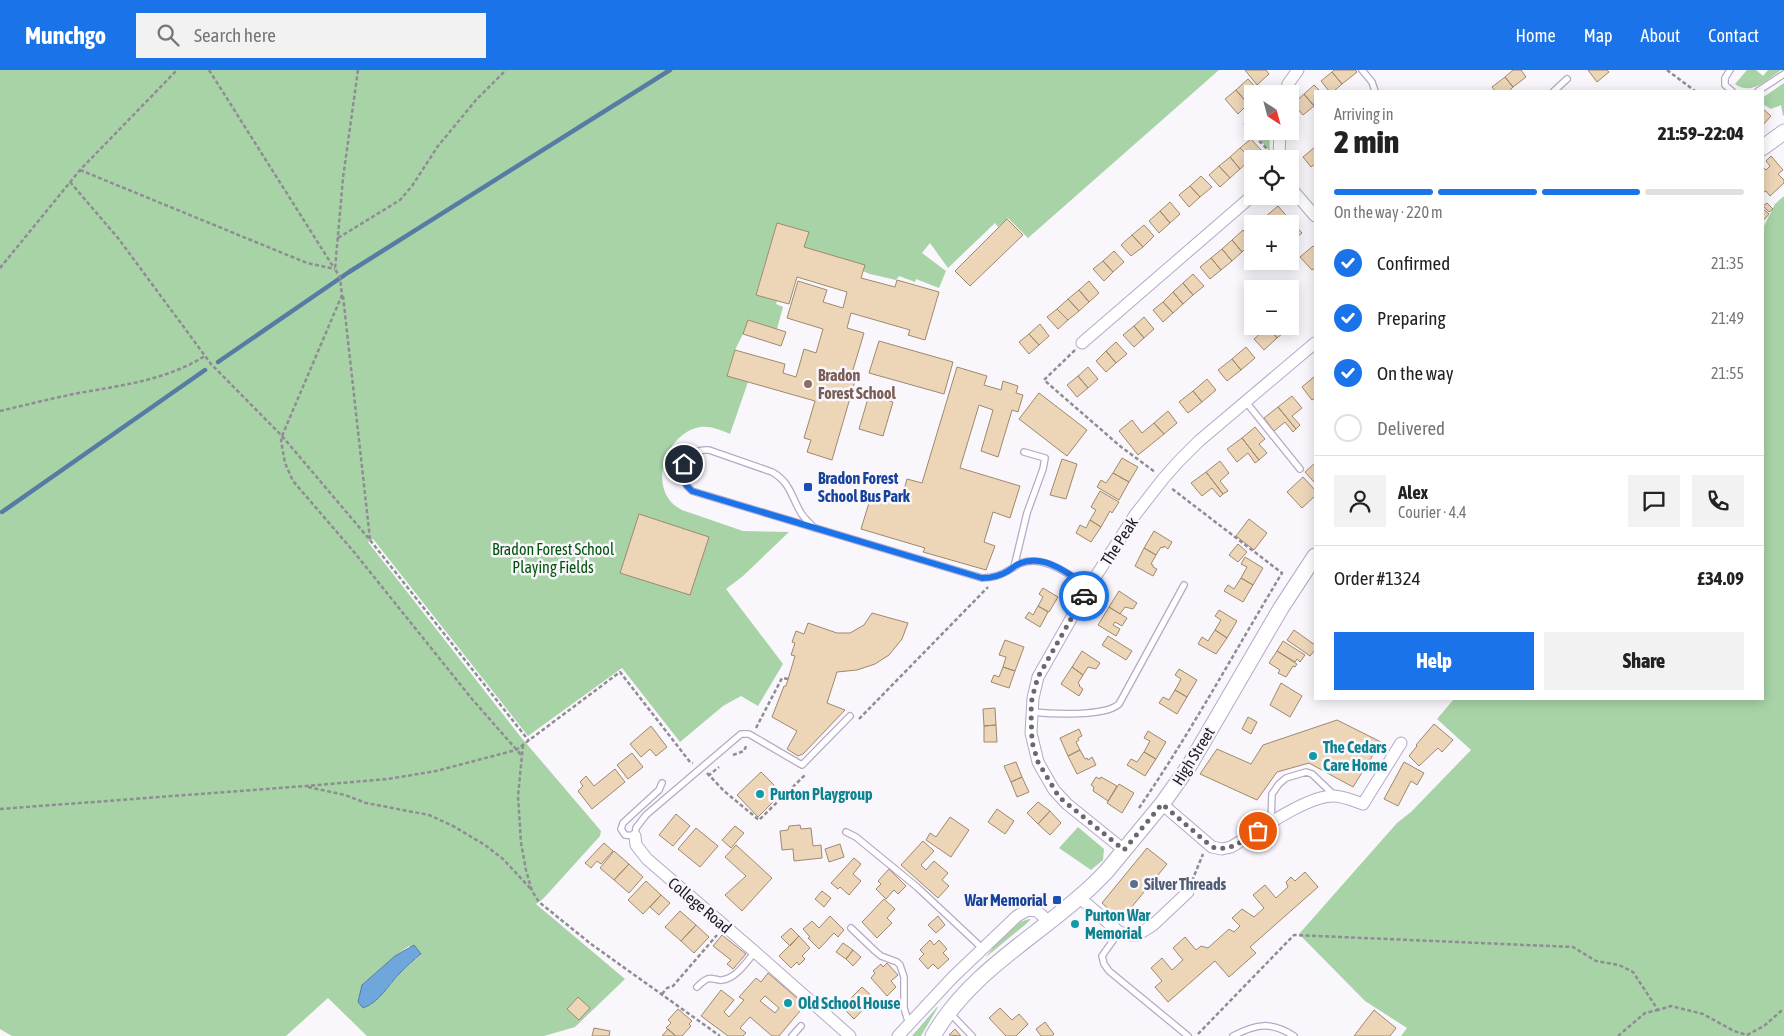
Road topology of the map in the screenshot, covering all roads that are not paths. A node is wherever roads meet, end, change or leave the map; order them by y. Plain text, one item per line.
1 (1298, 70) edge
2 (1362, 70) edge
3 (1730, 70) edge
4 (1784, 74) edge
5 (1567, 79) dead end
6 (1288, 85) edge
7 (1374, 90) edge
8 (1555, 90) edge
9 (1731, 90) edge
10 (1760, 90) edge
11 (1784, 132) edge
12 (1764, 147) edge
13 (1299, 197) edge
14 (1244, 203) edge
15 (1314, 215) edge
16 (1082, 343) road end
17 (1314, 345) edge
18 (1246, 402) junction
19 (1024, 452) dead end
20 (1300, 470) dead end
21 (814, 528) junction
22 (1314, 558) edge
23 (1014, 567) junction
24 (1184, 585) dead end
25 (1089, 587) junction
26 (1031, 712) junction
27 (850, 716) dead end
28 (1401, 743) dead end
29 (662, 783) dead end
30 (1335, 796) junction
31 (1162, 804) junction
32 (1271, 823) junction
33 (846, 832) dead end
34 (635, 836) junction
35 (1124, 850) junction
36 (1188, 892) road end
37 (1080, 898) junction
38 (1049, 922) junction
39 (850, 928) dead end
40 (1119, 932) junction
41 (982, 948) junction
42 (756, 952) junction
43 (697, 987) dead end
44 (948, 1011) junction
45 (909, 1024) junction
46 (801, 1026) dead end
47 (792, 1036) edge
48 (850, 1036) edge
49 (898, 1036) edge
50 (933, 1036) edge
51 (972, 1036) edge
52 (1188, 1036) edge
53 (1233, 1036) edge
54 (1294, 1036) edge

1 - 6 street
2 - 7 lane
3 - 9 lane
4 - 10 lane
5 - 8 lane
11 - 12 street
13 - 15 street
14 - 16 street
17 - 18 street, The Peak
18 - 20 lane
18 - 25 street, The Peak
19 - 23 lane
21 - 21 lane
21 - 23 lane
22 - 31 street, High Street
23 - 25 lane
24 - 26 lane
25 - 26 street, The Peak
26 - 35 street, The Peak
27 - 34 lane
28 - 30 street
29 - 34 lane
30 - 32 street
30 - 32 lane
31 - 32 street
31 - 35 street, High Street
33 - 41 lane
34 - 42 street, College Road
35 - 37 street, High Street
36 - 40 street
37 - 38 street, High Street
37 - 40 street
38 - 41 street
38 - 44 street, High Street
39 - 45 lane
40 - 52 lane
41 - 45 street
42 - 43 lane
42 - 48 street, College Road
44 - 50 street, High Street
44 - 51 lane
45 - 49 street
46 - 47 lane
53 - 54 lane

